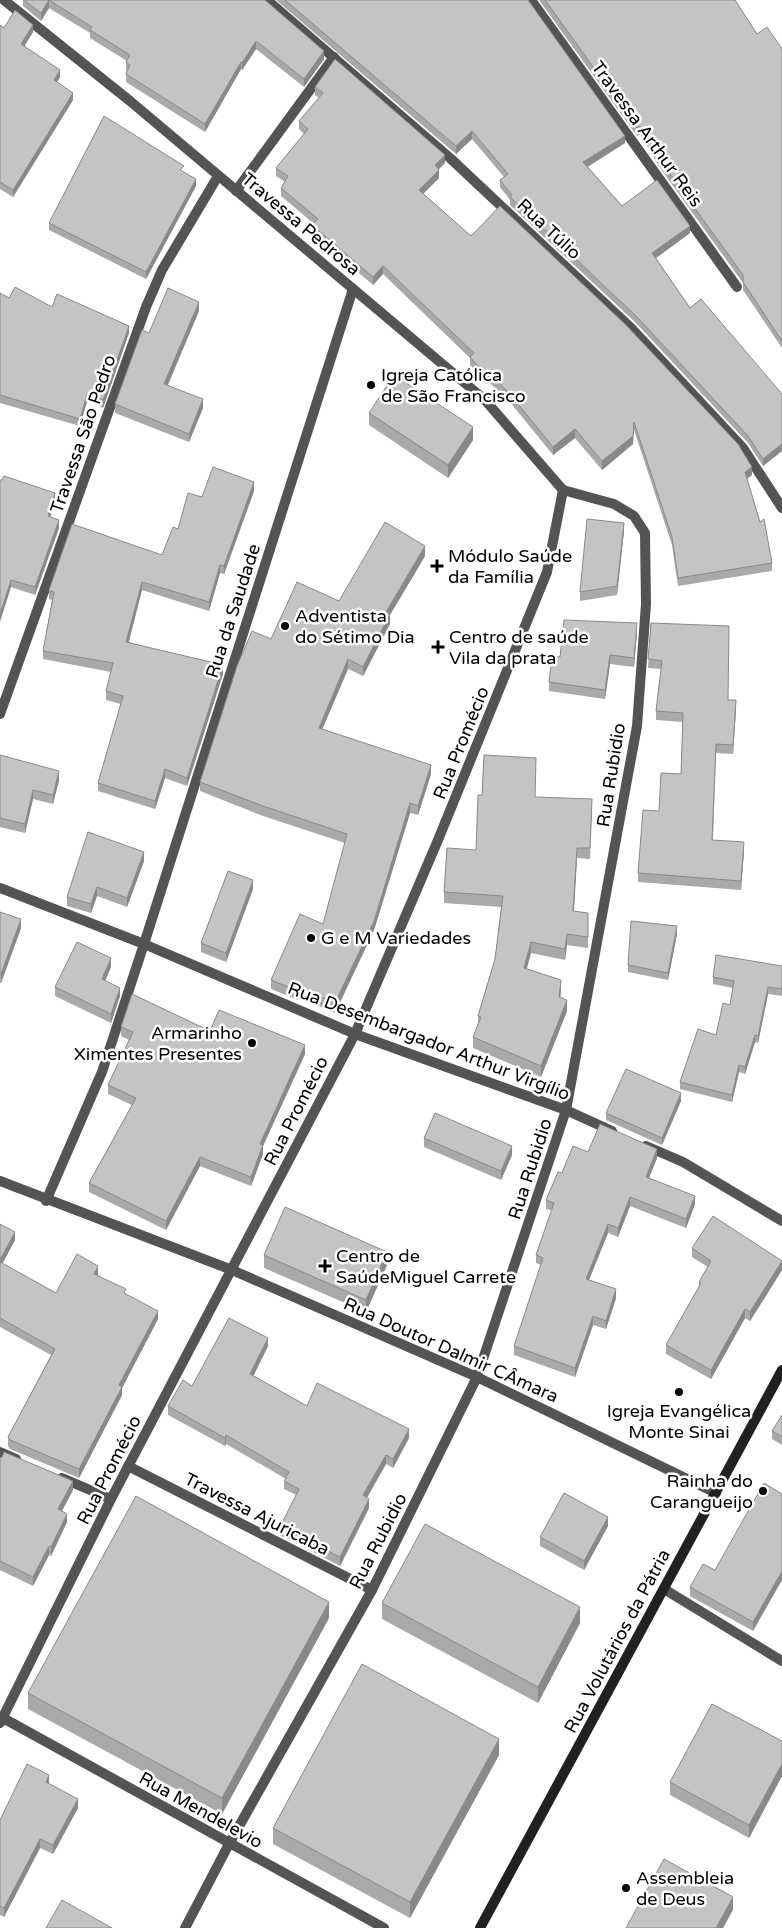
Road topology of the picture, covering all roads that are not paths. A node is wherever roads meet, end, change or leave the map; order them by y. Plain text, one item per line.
1 (4, 0) edge
2 (267, 0) edge
3 (531, 0) edge
4 (334, 57) junction
5 (218, 176) junction
6 (236, 191) junction
7 (737, 287) dead end
8 (353, 289) junction
9 (563, 490) junction
10 (782, 508) edge
11 (0, 714) edge
12 (0, 888) edge
13 (144, 944) junction
14 (355, 1034) junction
15 (566, 1110) junction
16 (620, 1134) edge
17 (638, 1142) edge
18 (0, 1181) edge
19 (46, 1201) junction
20 (782, 1220) edge
21 (232, 1270) junction
22 (782, 1370) edge
23 (477, 1377) junction
24 (0, 1452) edge
25 (26, 1463) edge
26 (128, 1466) junction
27 (51, 1473) edge
28 (716, 1492) junction
29 (111, 1498) junction
30 (664, 1589) junction
31 (372, 1590) junction
32 (782, 1661) edge
33 (1, 1720) edge
34 (229, 1844) junction
35 (185, 1928) edge
36 (384, 1928) edge
37 (480, 1928) edge

1 - 5 street, Travessa Pedrosa
2 - 4 street, Rua Túlio
3 - 7 street, Travessa Arthur Reis
4 - 6 street
4 - 10 street, Rua Túlio
5 - 6 street, Travessa Pedrosa
5 - 11 street, Travessa São Pedro
6 - 8 street, Travessa Pedrosa
8 - 9 street, Travessa Pedrosa
8 - 13 street, Rua da Saudade
9 - 14 street, Rua Promécio
9 - 15 street, Rua Rubidio
12 - 13 street, Rua Desembargador Arthur Virgílio
13 - 14 street, Rua Desembargador Arthur Virgílio
13 - 19 street, Rua da Saudade
14 - 15 street, Rua Desembargador Arthur Virgílio
14 - 21 street, Rua Promécio
15 - 16 street, Rua Desembargador Arthur Virgílio
15 - 23 street, Rua Rubidio
17 - 20 street
18 - 19 street, Rua Doutor Dalmir CÂmara
19 - 21 street, Rua Doutor Dalmir CÂmara
21 - 23 street, Rua Doutor Dalmir CÂmara
21 - 26 street, Rua Promécio
22 - 28 street, Rua Volutários da Pátria
23 - 28 street, Rua Doutor Dalmir CÂmara
23 - 31 street, Rua Rubidio
24 - 25 street
26 - 29 street, Rua Promécio
26 - 31 street, Travessa Ajuricaba
27 - 29 street
28 - 30 street, Rua Volutários da Pátria
29 - 33 street, Rua Promécio
30 - 32 street
30 - 37 street, Rua Volutários da Pátria
31 - 34 street, Rua Rubidio
33 - 34 street, Rua Mendelevio
34 - 35 street, Rua Rubidio
34 - 36 street, Rua Mendelevio

